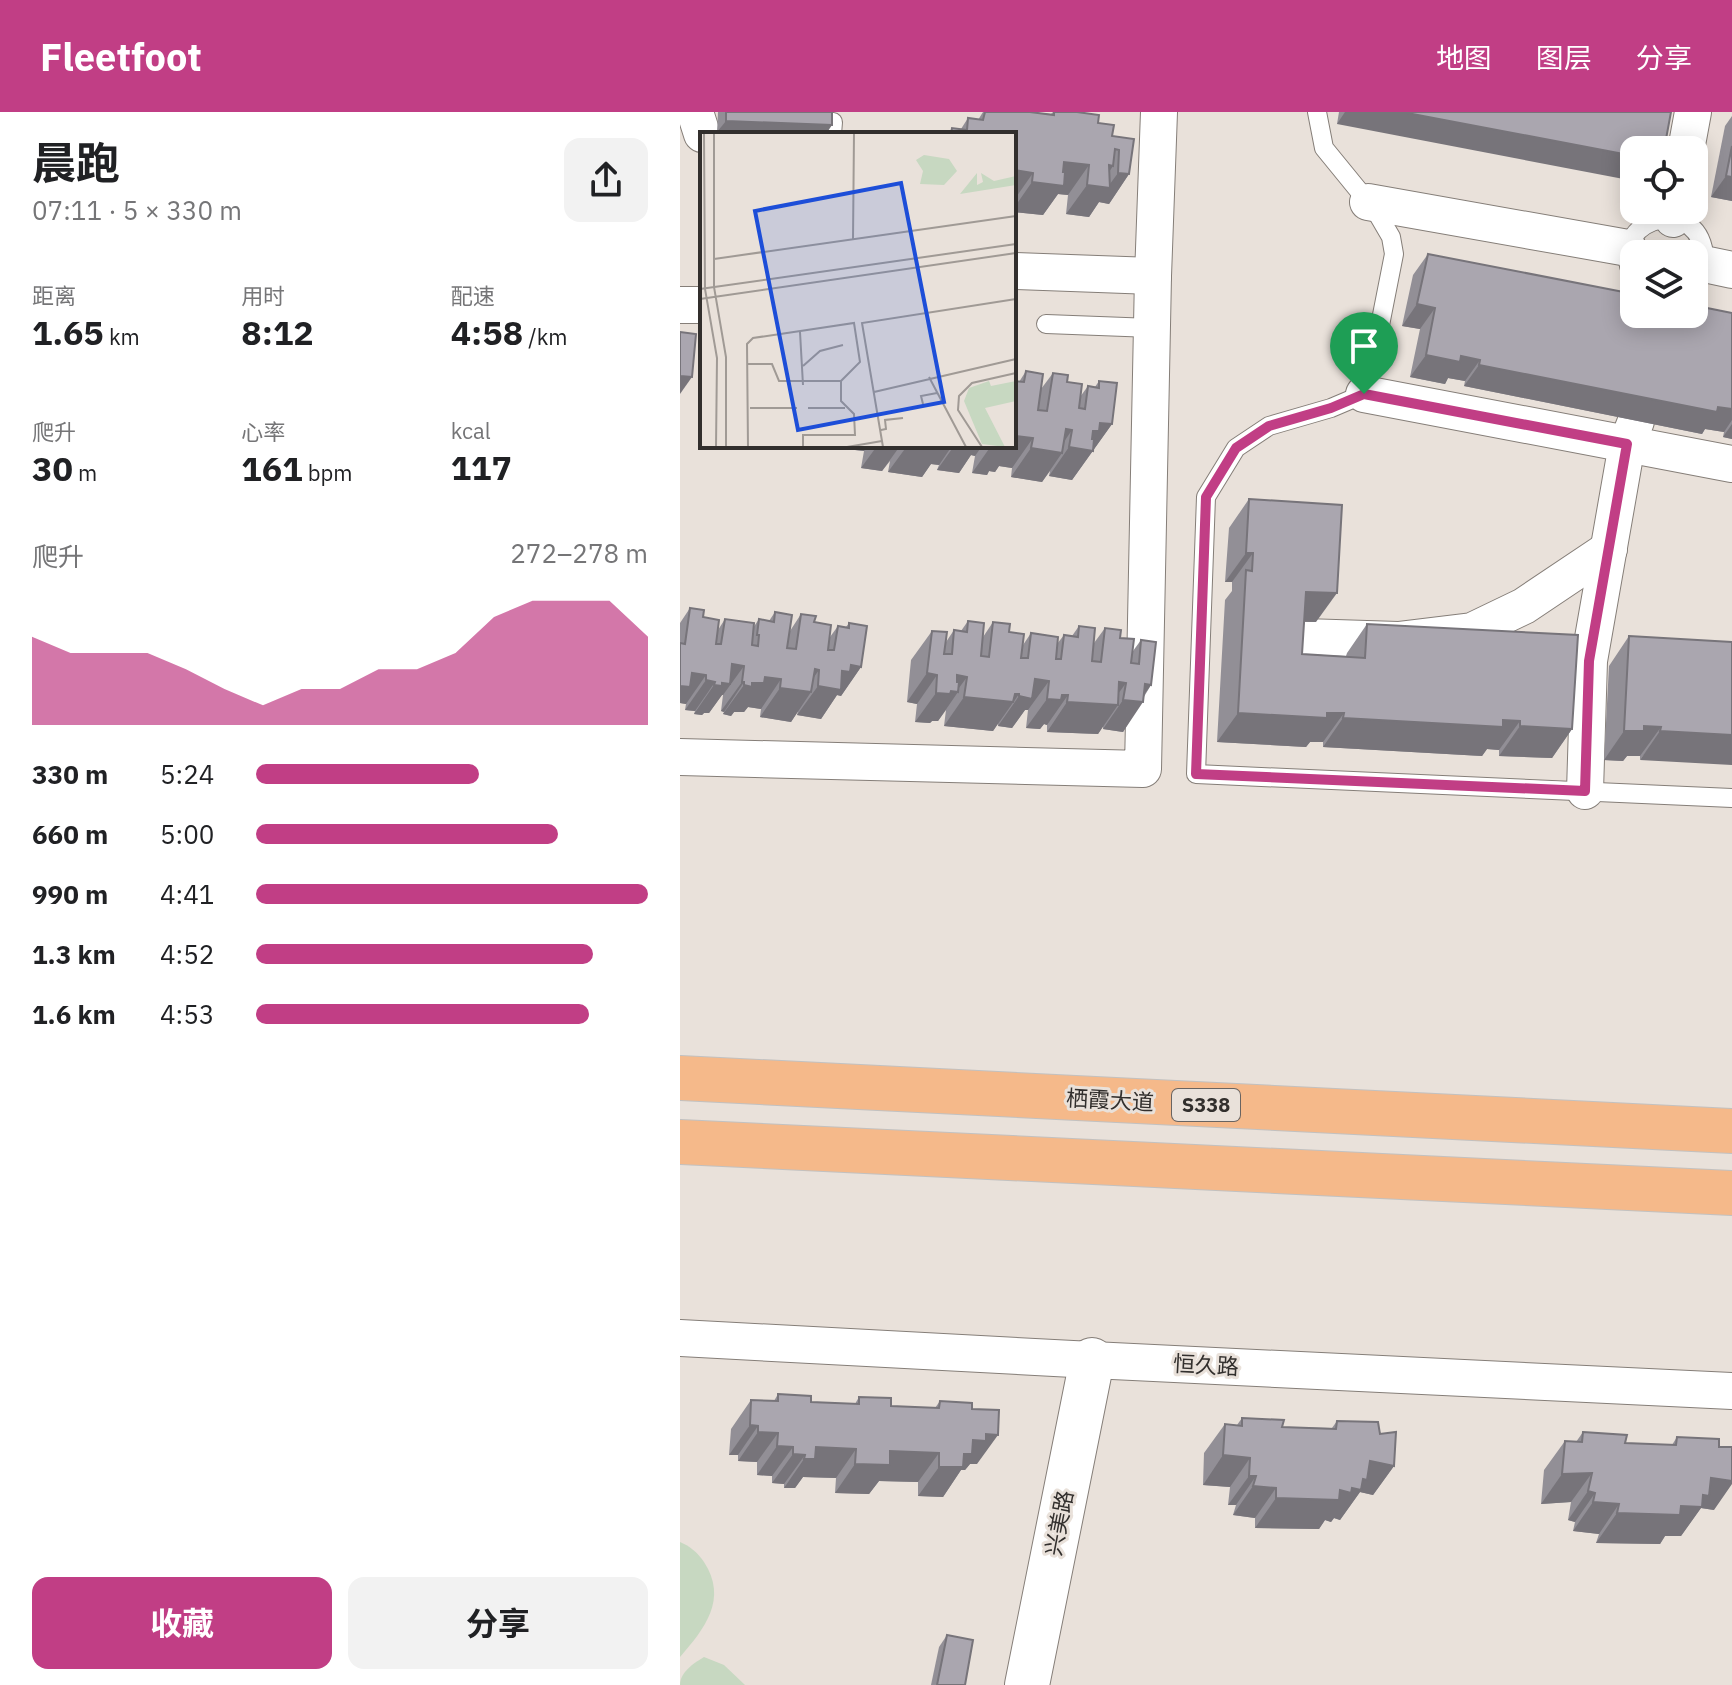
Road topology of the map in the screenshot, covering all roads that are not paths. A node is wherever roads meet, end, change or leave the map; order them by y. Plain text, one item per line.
1 (695, 112) edge
2 (1159, 112) edge
3 (1317, 112) edge
4 (1693, 112) edge
5 (701, 132) edge
6 (1689, 136) edge
7 (1368, 202) junction
8 (1646, 224) edge
9 (1686, 224) edge
10 (1633, 240) edge
11 (1620, 260) edge
12 (1016, 271) edge
13 (1710, 272) edge
14 (1153, 276) junction
15 (1046, 324) dead end
16 (1152, 328) junction
17 (1364, 394) junction
18 (1632, 432) junction
19 (1732, 464) edge
20 (1609, 549) junction
21 (1304, 637) edge
22 (680, 757) edge
23 (1585, 791) junction
24 (1732, 798) edge
25 (680, 1078) edge
26 (1732, 1131) edge
27 (680, 1142) edge
28 (1732, 1193) edge
29 (680, 1338) edge
30 (1092, 1360) junction
31 (1732, 1391) edge
32 (1027, 1685) edge

1 - 5 street
2 - 14 street
3 - 7 lane
4 - 6 street
7 - 11 street
7 - 17 lane
8 - 10 lane
9 - 13 lane
12 - 14 street
14 - 16 street
15 - 16 lane
16 - 22 street
17 - 18 street
17 - 23 lane
18 - 19 street
18 - 20 street
20 - 21 street
20 - 23 street
23 - 24 lane
25 - 26 main road, 栖霞大道 / S338
27 - 28 main road
29 - 30 street, 恒久路
30 - 31 street, 恒久路
30 - 32 street, 兴美路

